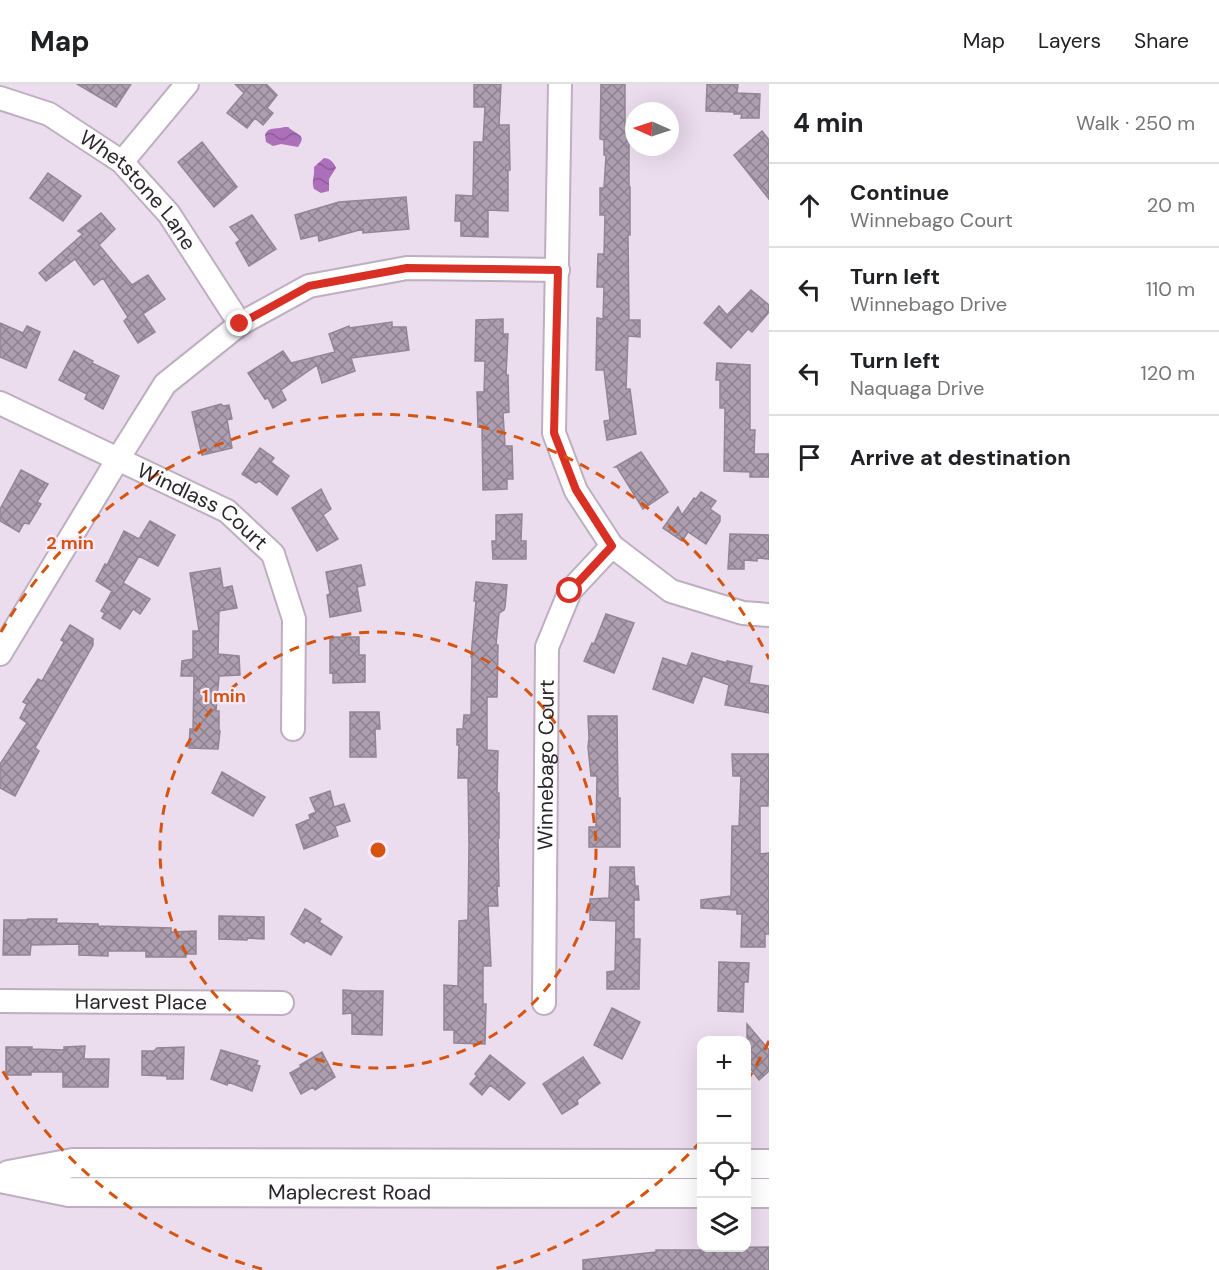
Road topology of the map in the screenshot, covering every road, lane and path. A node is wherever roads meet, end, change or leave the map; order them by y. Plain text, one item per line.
1 (187, 84) edge
2 (560, 84) edge
3 (0, 98) edge
4 (122, 162) junction
5 (558, 270) junction
6 (240, 324) junction
7 (0, 403) edge
8 (118, 459) junction
9 (612, 546) junction
10 (769, 615) edge
11 (0, 654) edge
12 (293, 729) dead end
13 (0, 1001) edge
14 (282, 1003) dead end
15 (544, 1003) dead end
16 (697, 1164) edge
17 (751, 1164) edge
18 (769, 1164) edge
19 (0, 1177) edge
20 (697, 1193) edge
21 (751, 1193) edge
22 (769, 1193) edge

1 - 4 street
2 - 5 street
3 - 4 street, Whetstone Lane
4 - 6 street, Whetstone Lane
5 - 6 street
5 - 9 street
6 - 8 street
7 - 8 street, Windlass Court
8 - 11 street
8 - 12 street, Windlass Court
9 - 10 street
9 - 15 street, Winnebago Court
13 - 14 street, Harvest Place
16 - 19 main road, Maplecrest Road
17 - 18 main road
19 - 20 main road, Maplecrest Road
21 - 22 main road

